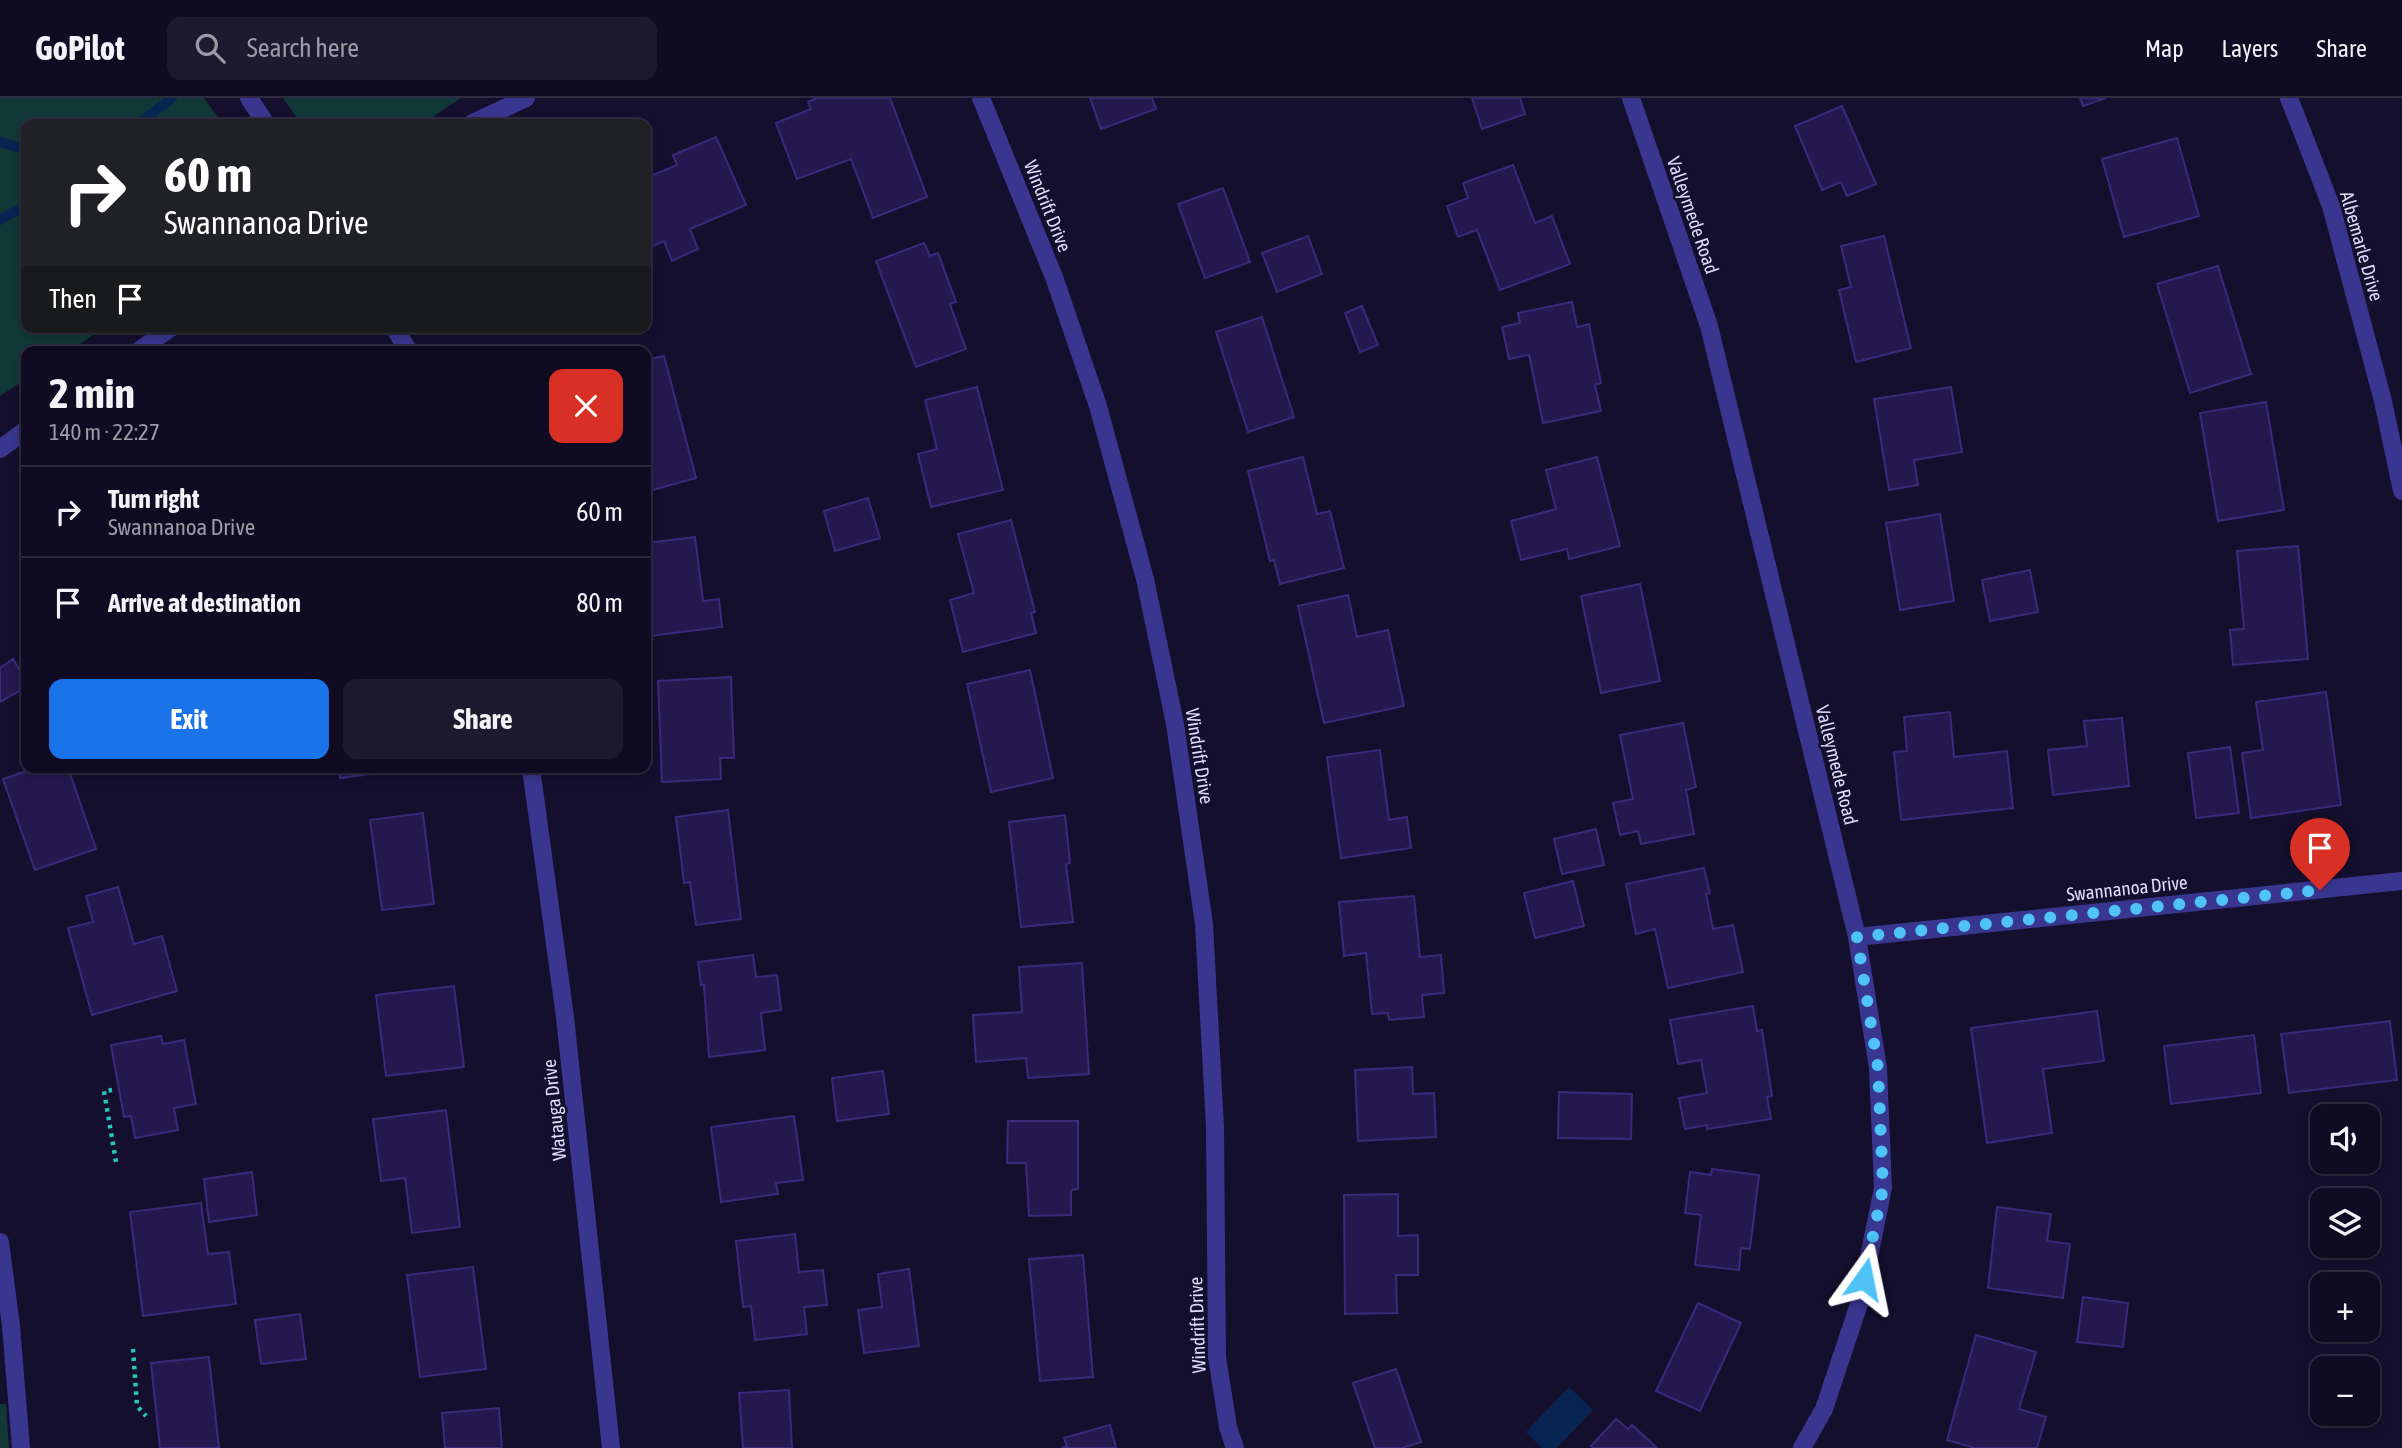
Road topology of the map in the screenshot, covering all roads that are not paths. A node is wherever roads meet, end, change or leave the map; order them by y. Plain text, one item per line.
1 (249, 98) edge
2 (526, 98) edge
3 (981, 98) edge
4 (1630, 98) edge
5 (2289, 98) edge
6 (263, 119) edge
7 (482, 119) edge
8 (164, 333) edge
9 (145, 346) edge
10 (21, 434) edge
11 (0, 449) edge
12 (2402, 491) edge
13 (532, 773) edge
14 (2402, 881) edge
15 (1857, 937) junction
16 (0, 1242) edge
17 (21, 1448) edge
18 (611, 1448) edge
19 (1235, 1448) edge
20 (1802, 1448) edge

1 - 6 street
2 - 7 street
3 - 19 street, Windrift Drive
4 - 15 street, Valleymede Road
5 - 12 street, Albemarle Drive
8 - 9 street
10 - 11 street
13 - 18 street, Watauga Drive
14 - 15 street, Swannanoa Drive
15 - 20 street, Valleymede Road
16 - 17 street

